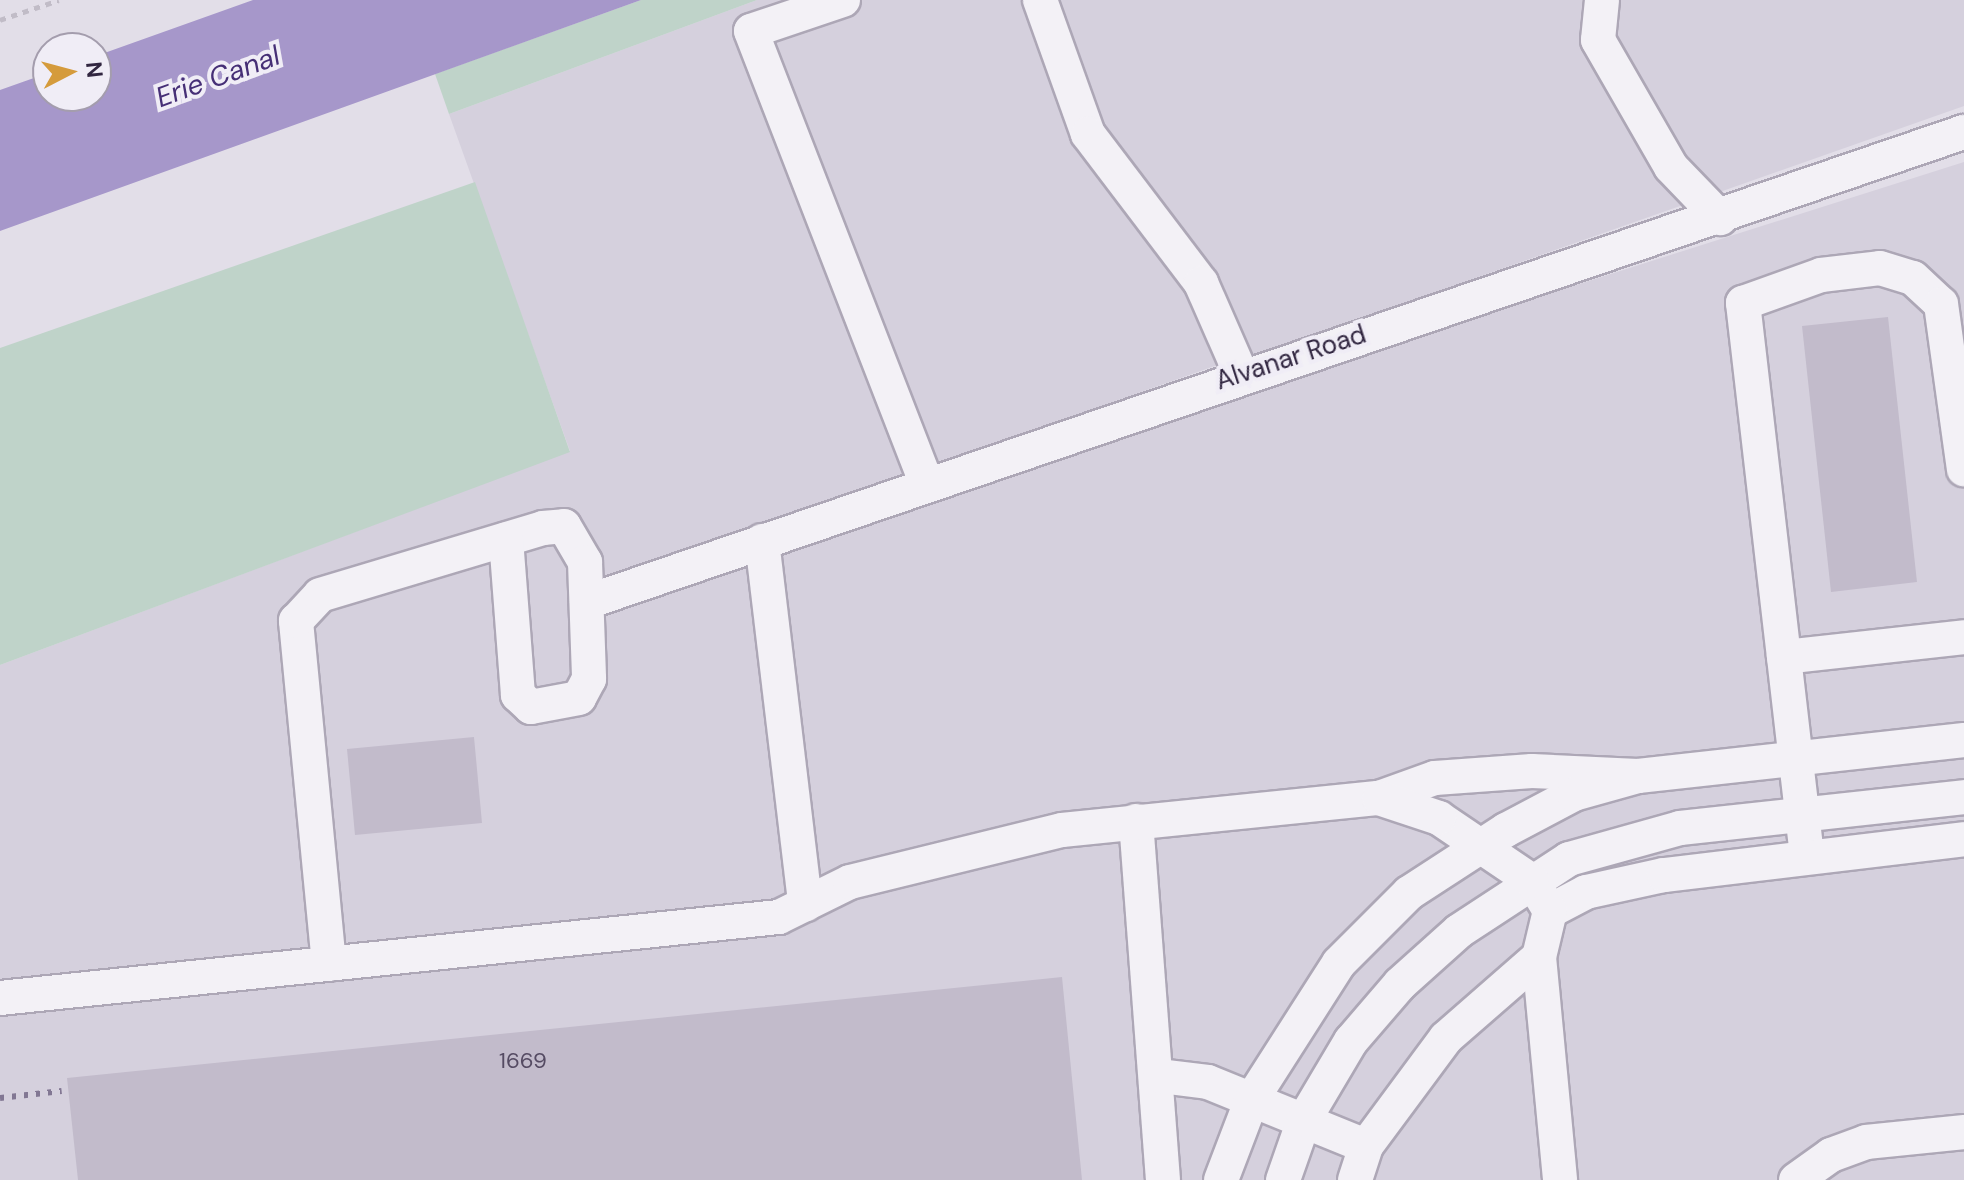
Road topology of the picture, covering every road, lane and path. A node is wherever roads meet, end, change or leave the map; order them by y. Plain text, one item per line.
1 (59, 0) edge
2 (843, 0) edge
3 (1040, 0) edge
4 (1602, 0) edge
5 (0, 20) edge
6 (1964, 132) edge
7 (1720, 218) junction
8 (1241, 374) junction
9 (1964, 469) edge
10 (926, 483) junction
11 (506, 539) junction
12 (762, 541) junction
13 (587, 602) junction
14 (1964, 637) edge
15 (1784, 657) junction
16 (1964, 740) edge
17 (1797, 758) junction
18 (1638, 776) junction
19 (1964, 797) edge
20 (1379, 798) junction
21 (1803, 816) junction
22 (1136, 821) junction
23 (1964, 839) edge
24 (1481, 847) junction
25 (1807, 856) junction
26 (1532, 881) junction
27 (805, 904) junction
28 (1550, 911) junction
29 (1539, 957) junction
30 (329, 964) junction
31 (0, 998) edge
32 (1160, 1076) junction
33 (1252, 1099) junction
34 (1304, 1120) junction
35 (1964, 1132) edge
36 (1366, 1146) junction
37 (1163, 1180) edge
38 (1221, 1180) edge
39 (1283, 1180) edge
40 (1355, 1180) edge
41 (1560, 1180) edge
42 (1796, 1180) edge

1 - 5 path
2 - 10 street
3 - 8 street
4 - 7 street
6 - 7 street, Alvanar Road
7 - 8 street, Alvanar Road
8 - 10 street, Alvanar Road
9 - 15 street
10 - 12 street, Alvanar Road
11 - 13 street
11 - 13 street
11 - 30 street
12 - 13 street, Alvanar Road
12 - 27 street
14 - 15 street
15 - 17 street
16 - 17 street
17 - 18 street
17 - 21 street
18 - 20 street
18 - 24 street
19 - 21 street
20 - 22 street
20 - 24 street
21 - 25 street
21 - 26 street
22 - 27 street
22 - 32 street
23 - 25 street
24 - 26 street
24 - 33 street
25 - 28 street
26 - 28 street
26 - 34 street
27 - 30 street
28 - 29 street
29 - 36 street
29 - 41 street
30 - 31 street
32 - 33 street
32 - 37 street
33 - 34 street
33 - 38 street
34 - 36 street
34 - 39 street
35 - 42 street
36 - 40 street

